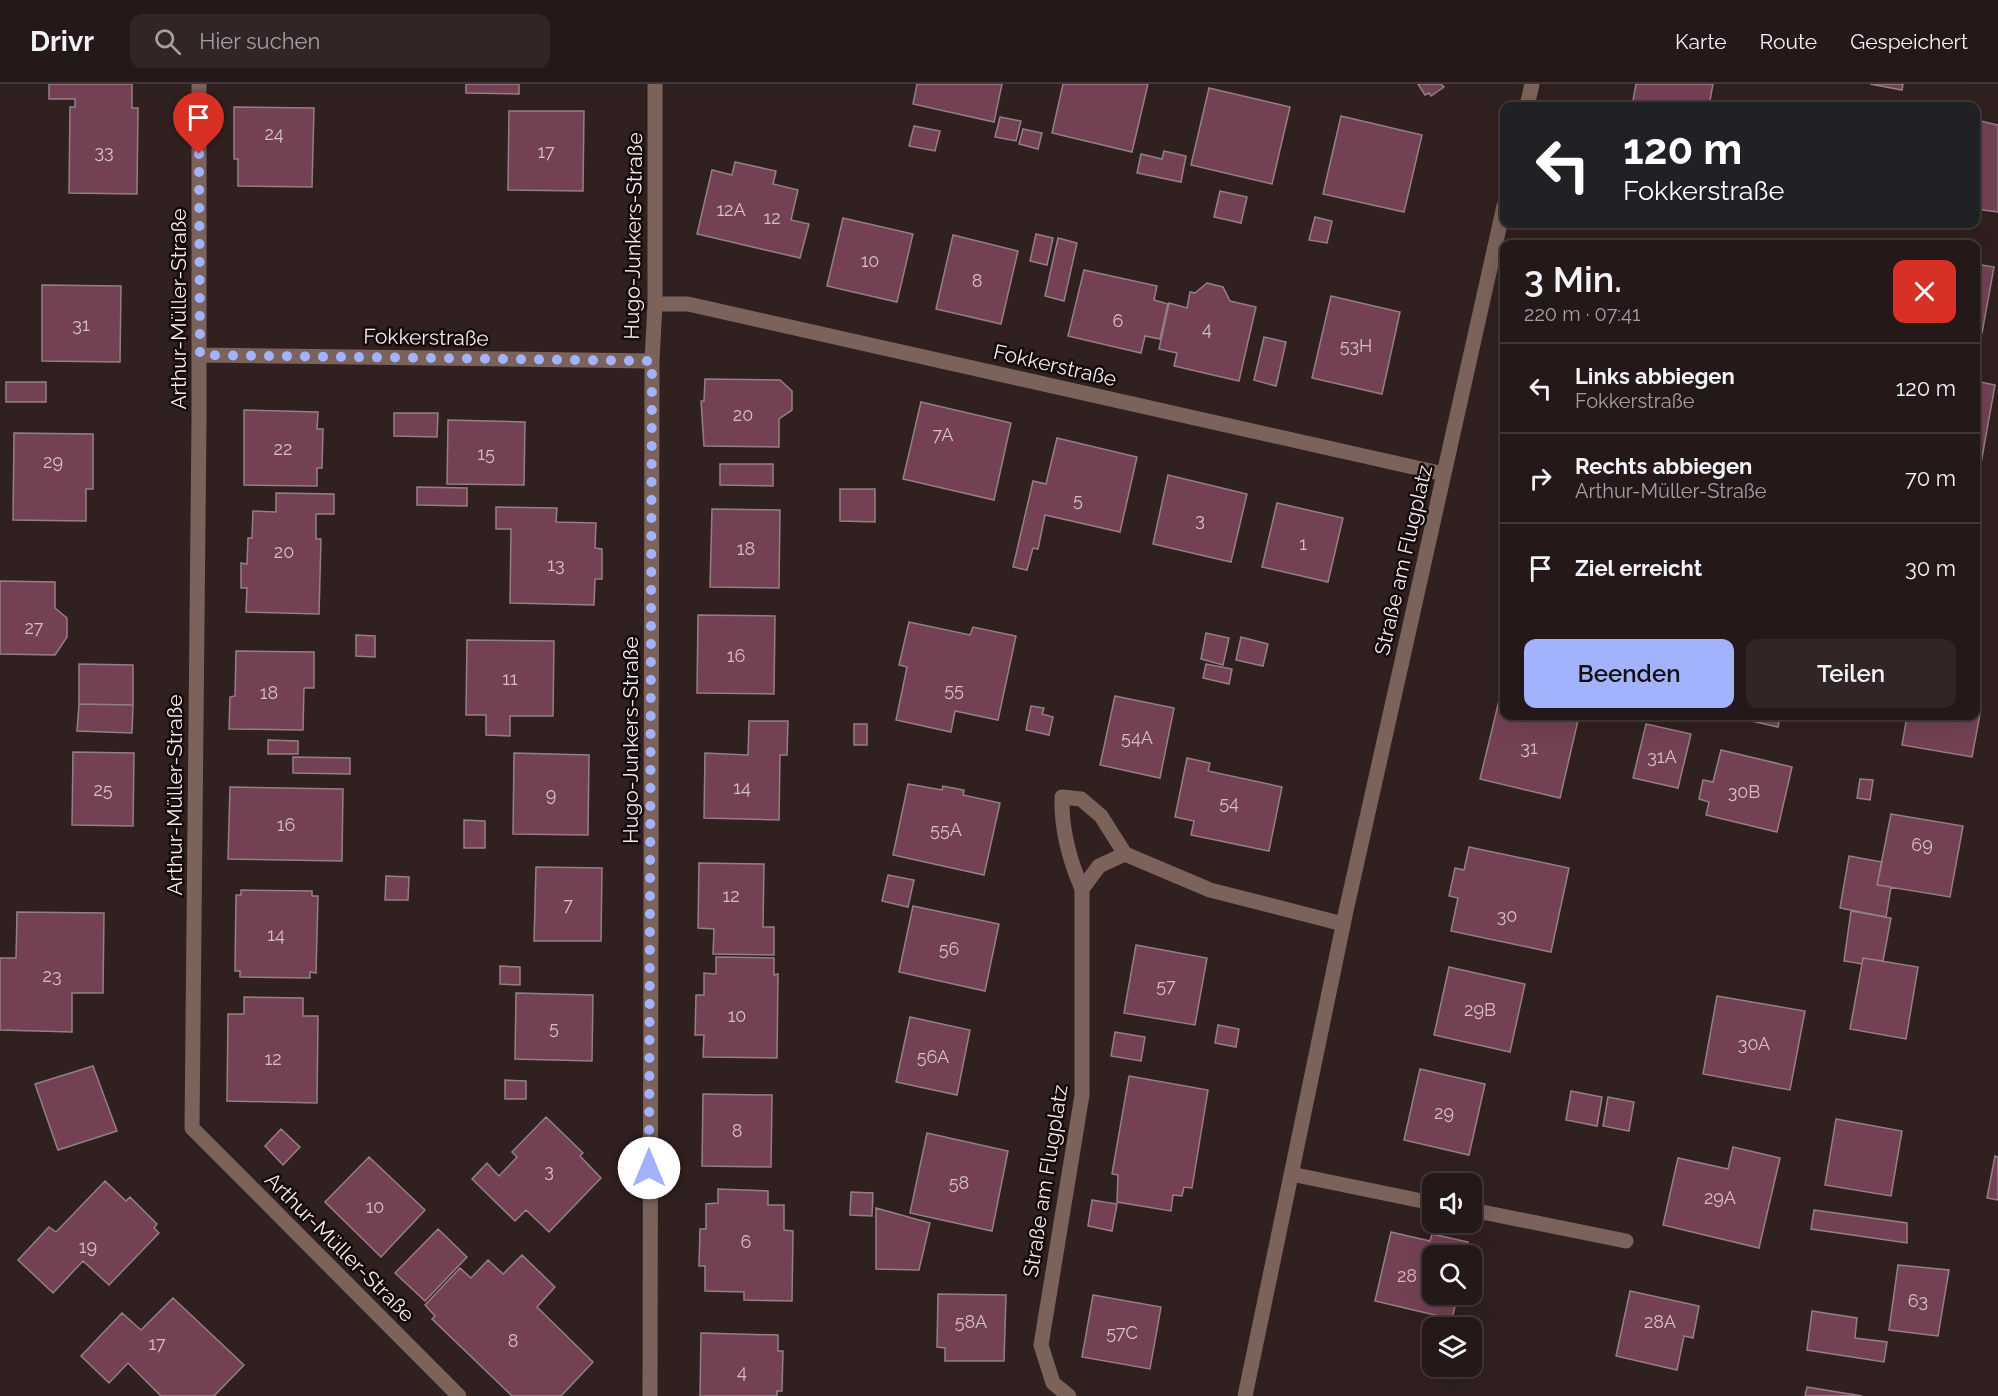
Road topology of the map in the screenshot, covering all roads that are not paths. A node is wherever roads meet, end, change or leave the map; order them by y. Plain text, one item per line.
1 (199, 84) edge
2 (656, 84) edge
3 (1532, 84) edge
4 (1528, 102) edge
5 (1500, 224) edge
6 (655, 304) junction
7 (200, 355) junction
8 (652, 361) junction
9 (1444, 474) junction
10 (1125, 854) junction
11 (1082, 889) junction
12 (1343, 924) junction
13 (1291, 1174) junction
14 (1422, 1201) edge
15 (1482, 1212) edge
16 (1626, 1241) dead end
17 (459, 1396) edge
18 (650, 1396) edge
19 (1069, 1396) edge
20 (1245, 1396) edge

1 - 7 street, Arthur-Müller-Straße
2 - 6 street, Hugo-Junkers-Straße
3 - 4 street
5 - 9 street, Straße am Flugplatz
6 - 8 street, Hugo-Junkers-Straße
6 - 9 street, Fokkerstraße
7 - 8 street, Fokkerstraße
7 - 17 street, Arthur-Müller-Straße
8 - 18 street, Hugo-Junkers-Straße
9 - 12 street, Straße am Flugplatz
10 - 11 street
10 - 11 street, Straße am Flugplatz
10 - 12 street
11 - 19 street, Straße am Flugplatz
12 - 13 street, Straße am Flugplatz
13 - 14 street
13 - 20 street, Straße am Flugplatz
15 - 16 street

